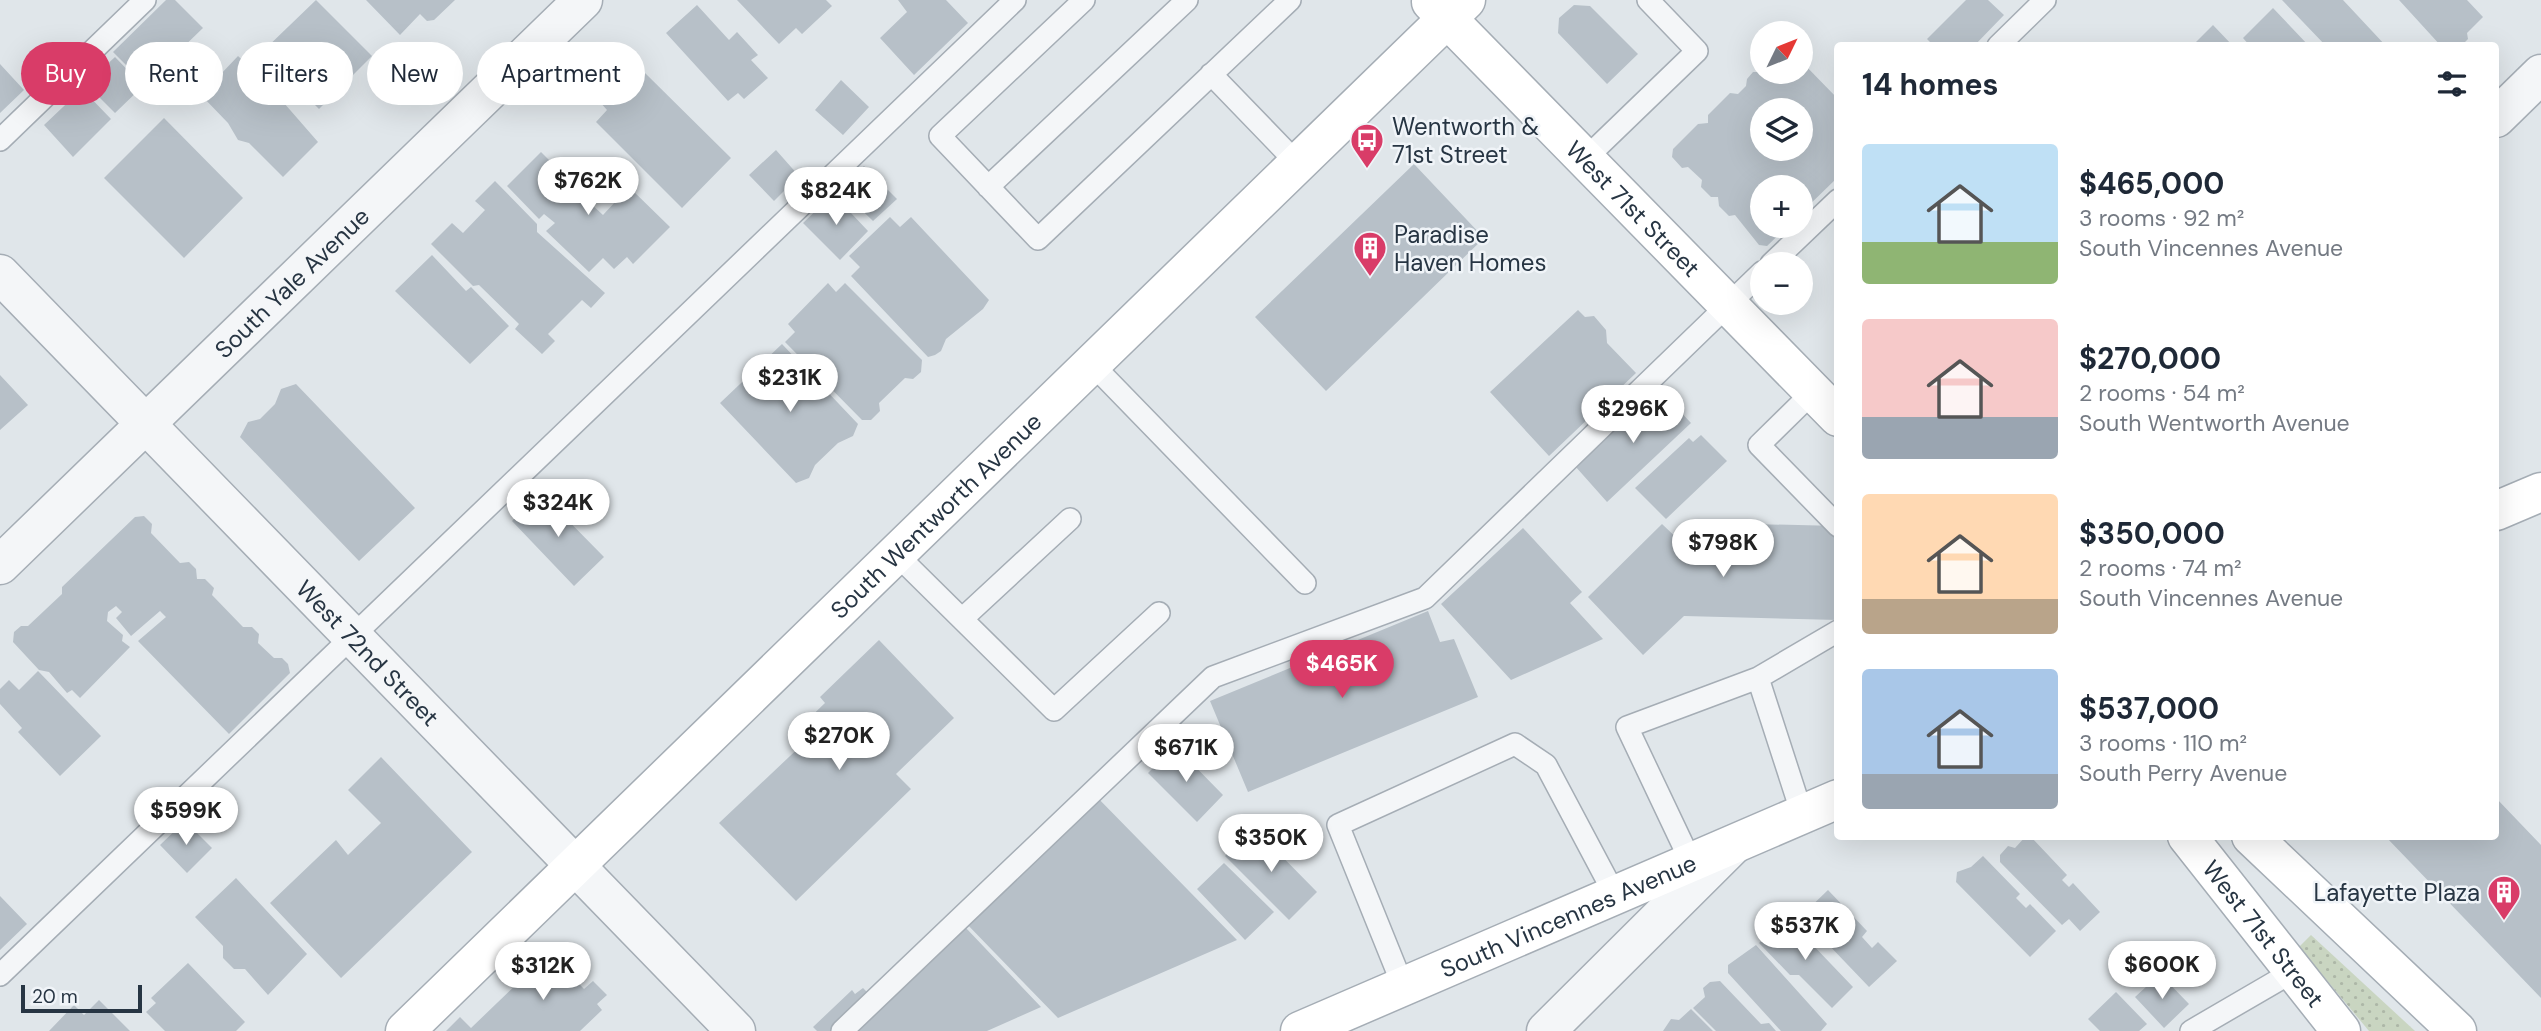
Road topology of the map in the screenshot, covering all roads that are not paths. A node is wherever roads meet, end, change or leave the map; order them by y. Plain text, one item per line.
1 (145, 0) edge
2 (583, 0) edge
3 (1015, 0) edge
4 (1084, 0) edge
5 (1187, 0) edge
6 (1290, 0) edge
7 (1648, 0) edge
8 (2045, 0) edge
9 (1447, 6) edge
10 (2002, 42) edge
11 (1212, 74) junction
12 (2541, 74) edge
13 (2499, 115) edge
14 (0, 140) edge
15 (1586, 159) junction
16 (1298, 164) junction
17 (988, 187) junction
18 (1834, 204) edge
19 (1784, 252) edge
20 (0, 274) edge
21 (1750, 284) edge
22 (1728, 305) junction
23 (1091, 364) junction
24 (1825, 404) edge
25 (146, 424) junction
26 (2539, 497) edge
27 (2499, 511) edge
28 (1070, 519) dead end
29 (1834, 522) edge
30 (896, 554) junction
31 (0, 565) edge
32 (1305, 583) dead end
33 (1159, 613) dead end
34 (962, 619) junction
35 (1834, 633) edge
36 (353, 637) junction
37 (1758, 678) junction
38 (1834, 801) edge
39 (1802, 814) junction
40 (2190, 840) edge
41 (2255, 840) edge
42 (1735, 843) junction
43 (1691, 862) junction
44 (575, 866) junction
45 (1615, 895) junction
46 (2294, 971) junction
47 (0, 975) edge
48 (1403, 986) junction
49 (405, 1031) edge
50 (736, 1031) edge
51 (842, 1031) edge
52 (1300, 1031) edge
53 (1546, 1031) edge
54 (2191, 1031) edge
55 (2341, 1031) edge
56 (2457, 1031) edge

1 - 14 lane
2 - 25 street, South Yale Avenue
3 - 36 lane
4 - 17 lane
5 - 17 lane
6 - 11 lane
7 - 15 lane
8 - 10 lane
9 - 15 main road, West 71st Street
9 - 16 main road, South Wentworth Avenue
11 - 16 lane
11 - 17 lane
12 - 13 street
15 - 22 main road, West 71st Street
16 - 23 main road, South Wentworth Avenue
18 - 19 lane
20 - 25 street, West 72nd Street
21 - 22 lane
22 - 24 main road, West 71st Street
22 - 51 lane
23 - 30 main road, South Wentworth Avenue
23 - 32 lane
24 - 29 lane
25 - 31 street, South Yale Avenue
25 - 36 street, West 72nd Street
26 - 27 main road
28 - 34 lane
30 - 34 lane
30 - 44 main road, South Wentworth Avenue
33 - 34 lane
35 - 37 lane
36 - 44 street, West 72nd Street
36 - 47 lane
37 - 39 lane
37 - 43 lane
38 - 39 main road, South Vincennes Avenue
39 - 42 main road, South Vincennes Avenue
40 - 46 main road, West 71st Street
41 - 56 main road, West 71st Street
42 - 43 main road, South Vincennes Avenue
42 - 53 street
43 - 45 main road, South Vincennes Avenue
44 - 49 main road, South Wentworth Avenue
44 - 50 street, West 72nd Street
45 - 48 main road, South Vincennes Avenue
45 - 48 lane
46 - 54 lane
46 - 55 main road, West 71st Street
48 - 52 main road, South Vincennes Avenue

